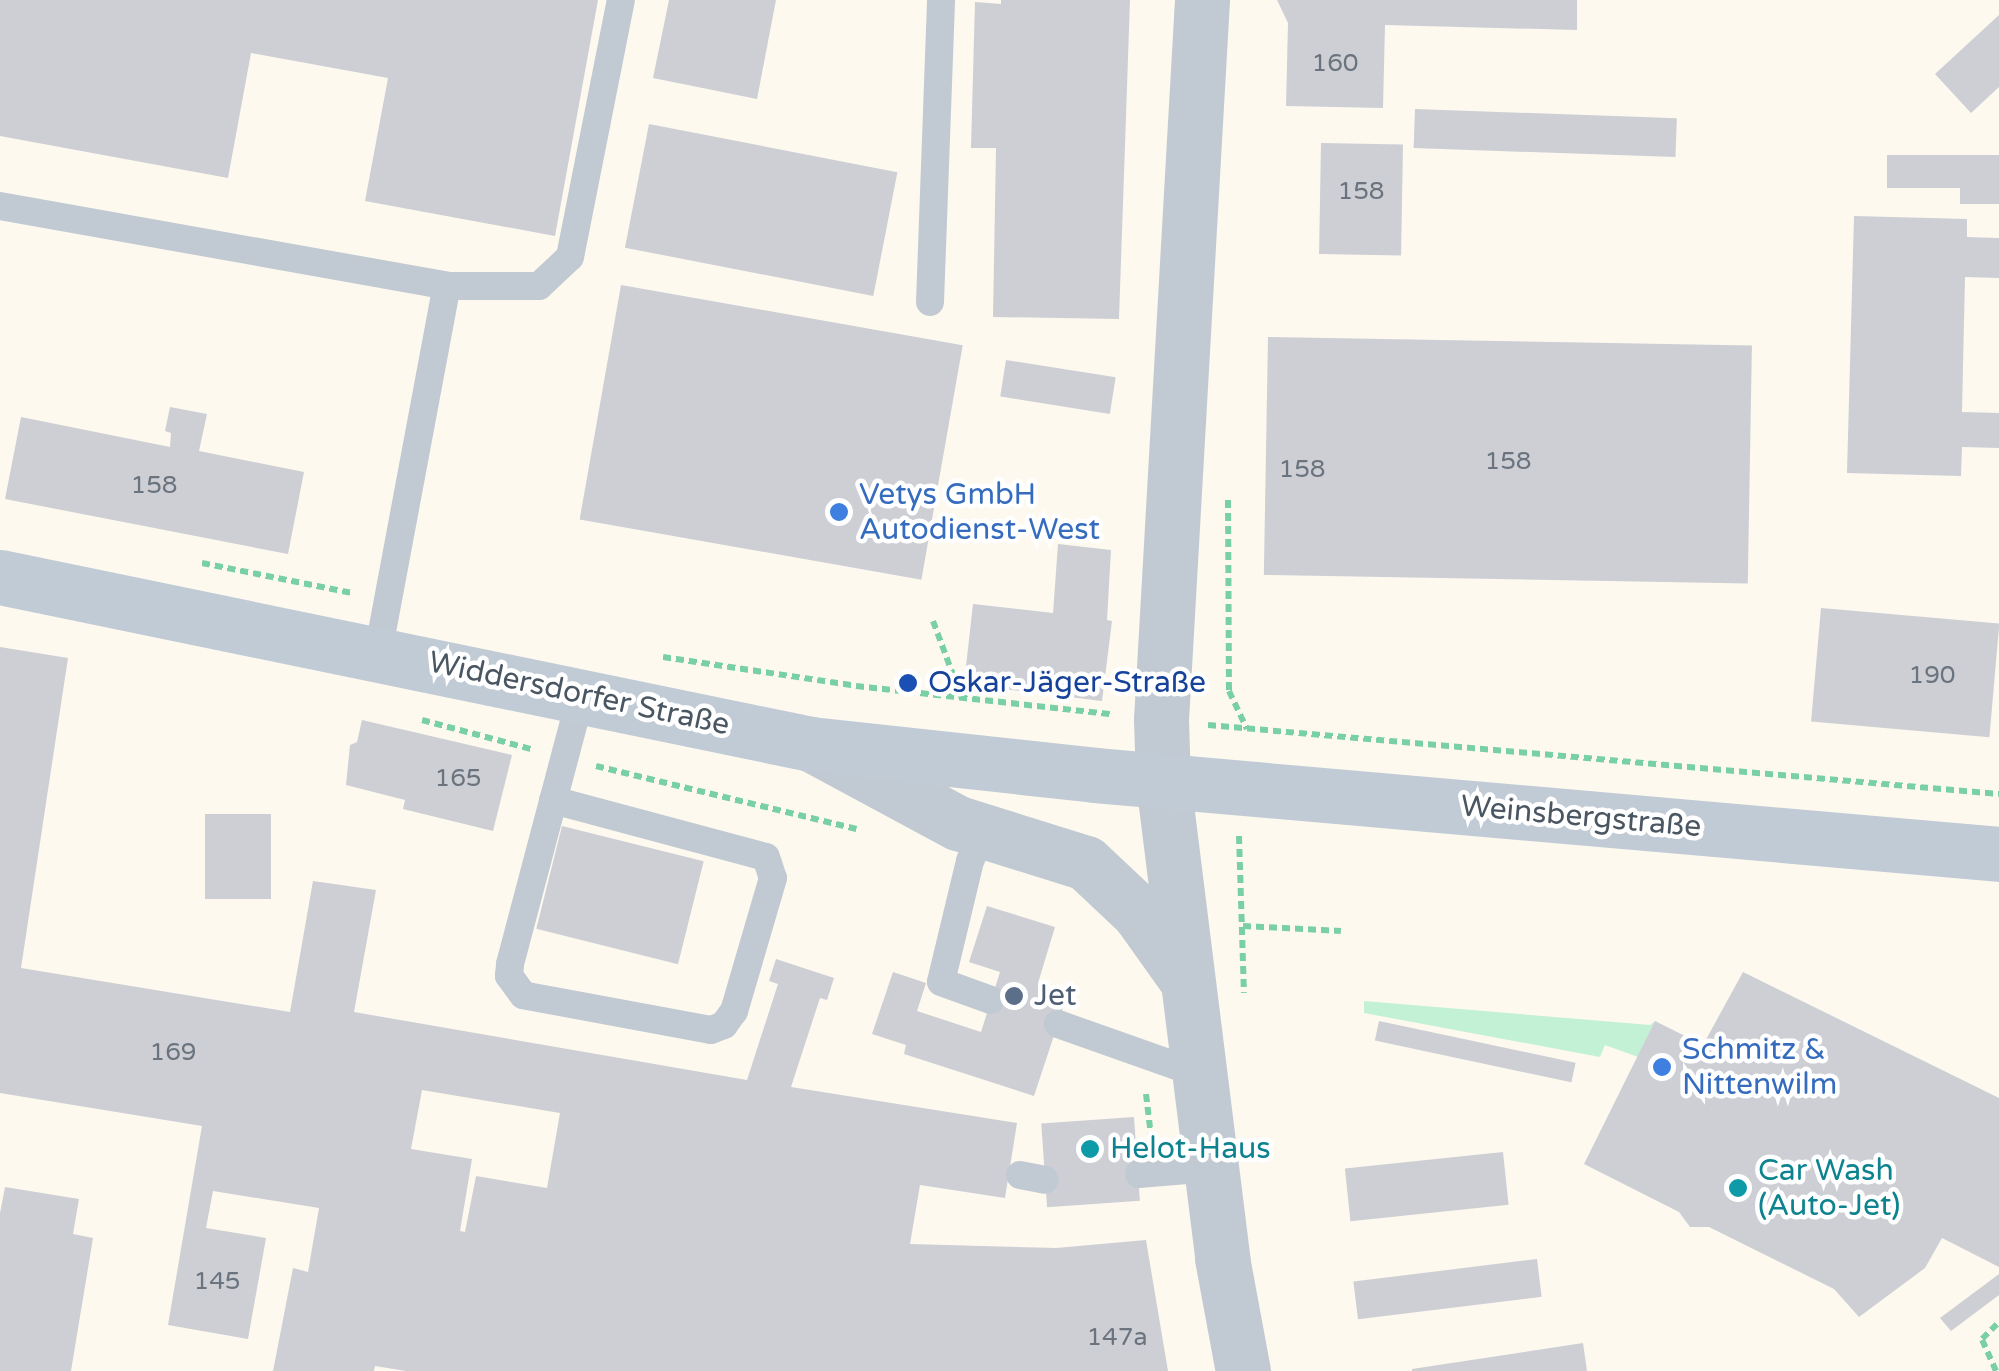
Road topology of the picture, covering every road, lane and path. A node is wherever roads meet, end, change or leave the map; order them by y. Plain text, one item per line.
1 (621, 0) edge
2 (941, 0) edge
3 (1202, 0) edge
4 (0, 206) edge
5 (447, 286) junction
6 (930, 302) dead end
7 (1228, 492) dead end
8 (190, 560) dead end
9 (0, 577) edge
10 (933, 620) dead end
11 (384, 627) junction
12 (657, 656) dead end
13 (858, 676) dead end
14 (856, 686) junction
15 (944, 687) dead end
16 (581, 695) junction
17 (942, 697) junction
18 (962, 700) junction
19 (1089, 712) junction
20 (1161, 718) junction
21 (1090, 725) dead end
22 (1247, 729) junction
23 (811, 744) junction
24 (657, 763) dead end
25 (654, 781) dead end
26 (1163, 782) junction
27 (1246, 787) junction
28 (1999, 794) edge
29 (553, 800) junction
30 (984, 830) junction
31 (1999, 854) edge
32 (1243, 926) junction
33 (1342, 931) dead end
34 (1186, 979) junction
35 (991, 1000) dead end
36 (1244, 1000) dead end
37 (1058, 1024) dead end
38 (1141, 1054) junction
39 (1198, 1074) junction
40 (1211, 1168) junction
41 (1147, 1174) joint
42 (1999, 1322) edge
43 (1243, 1371) edge
44 (1996, 1371) edge

1 - 5 lane
2 - 6 lane
3 - 20 street
4 - 5 lane
5 - 11 lane
7 - 22 path
8 - 11 path
9 - 11 main road, Widdersdorfer Straße
10 - 18 path
11 - 16 main road, Widdersdorfer Straße
12 - 14 path
13 - 14 path
14 - 17 path
15 - 17 path
16 - 23 main road, Widdersdorfer Straße
16 - 29 lane
17 - 18 path
18 - 19 path
19 - 20 path
19 - 21 path
20 - 22 path
20 - 26 street
22 - 27 path
22 - 28 path
23 - 26 main road, Widdersdorfer Straße
23 - 30 street
24 - 25 path
26 - 27 main road, Weinsbergstraße
26 - 34 street
27 - 31 main road, Weinsbergstraße
27 - 32 path
29 - 29 lane
30 - 34 street
30 - 35 lane
32 - 33 path
32 - 36 path
34 - 39 street
37 - 38 lane
38 - 39 lane
38 - 41 path
39 - 40 street
40 - 41 lane
40 - 43 street
42 - 44 path

